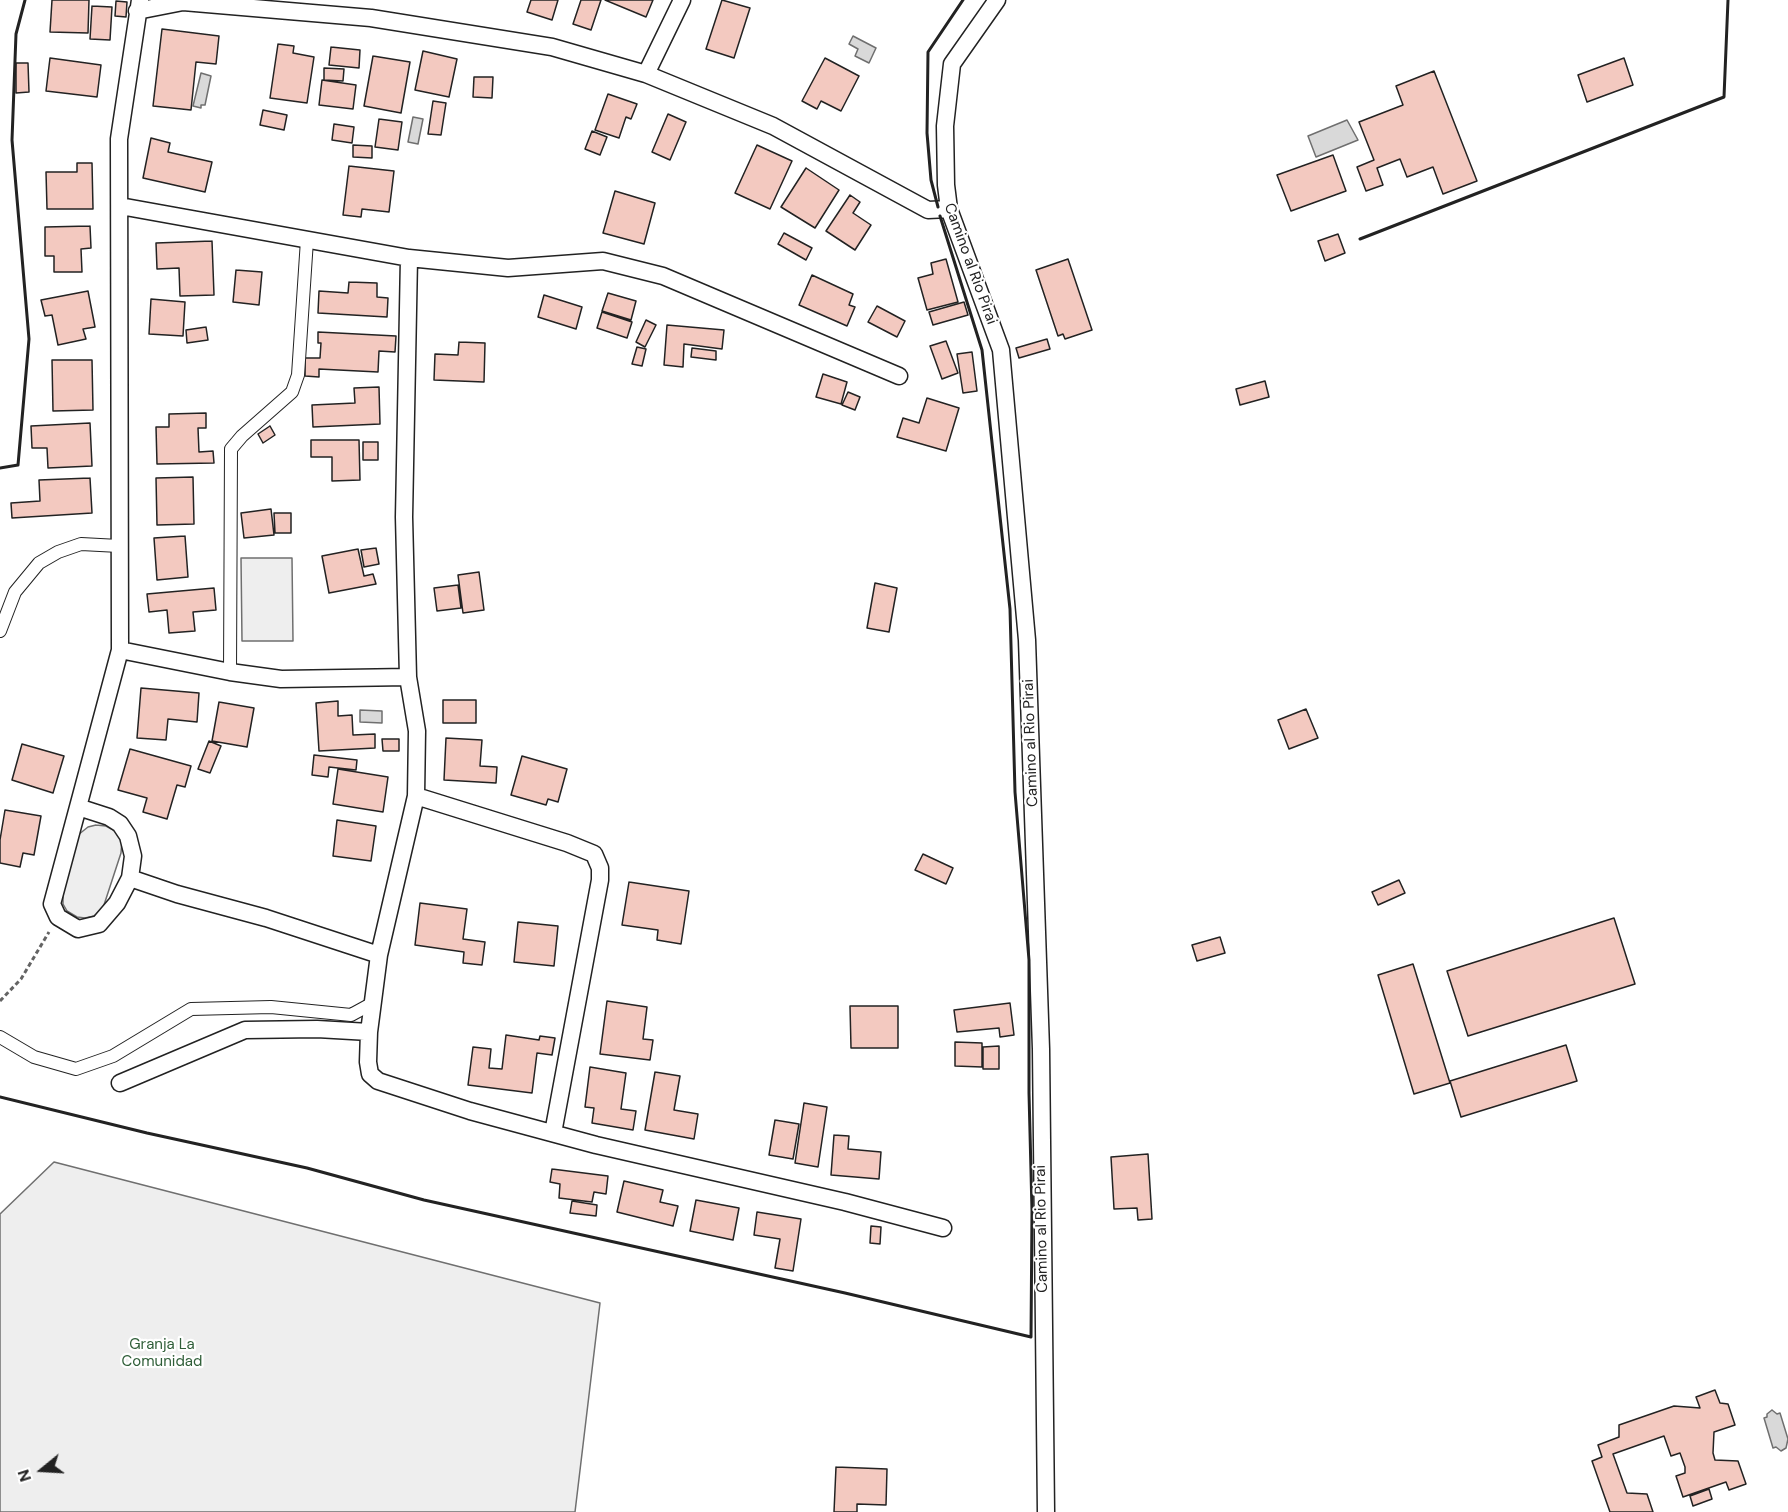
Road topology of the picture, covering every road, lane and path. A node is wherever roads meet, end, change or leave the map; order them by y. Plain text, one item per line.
1 (682, 0) edge
2 (997, 0) edge
3 (182, 1) edge
4 (138, 5) edge
5 (646, 74) junction
6 (120, 206) junction
7 (949, 209) junction
8 (307, 240) junction
9 (409, 258) junction
10 (899, 376) dead end
11 (119, 546) junction
12 (0, 631) edge
13 (120, 650) junction
14 (230, 672) junction
15 (408, 677) junction
16 (416, 796) junction
17 (78, 807) junction
18 (130, 878) junction
19 (58, 917) junction
20 (379, 956) junction
21 (0, 1001) edge
22 (373, 1003) junction
23 (369, 1032) junction
24 (0, 1037) edge
25 (120, 1083) dead end
26 (553, 1133) junction
27 (943, 1228) dead end
28 (1046, 1512) edge

1 - 5 street
2 - 7 street, Camino al Rio Pirai
3 - 4 street
3 - 5 street
4 - 6 street
5 - 7 street
6 - 8 street
6 - 11 street
7 - 28 street, Camino al Rio Pirai
8 - 9 street
8 - 14 street
9 - 10 street
9 - 15 street
11 - 12 street
11 - 13 street
13 - 14 street
13 - 17 street
14 - 15 street
15 - 16 street
16 - 20 street
16 - 26 street
17 - 18 street
17 - 19 street
18 - 19 street
18 - 20 street
19 - 21 path
20 - 22 street
22 - 23 street
22 - 24 street
23 - 25 street
23 - 26 street
26 - 27 street

